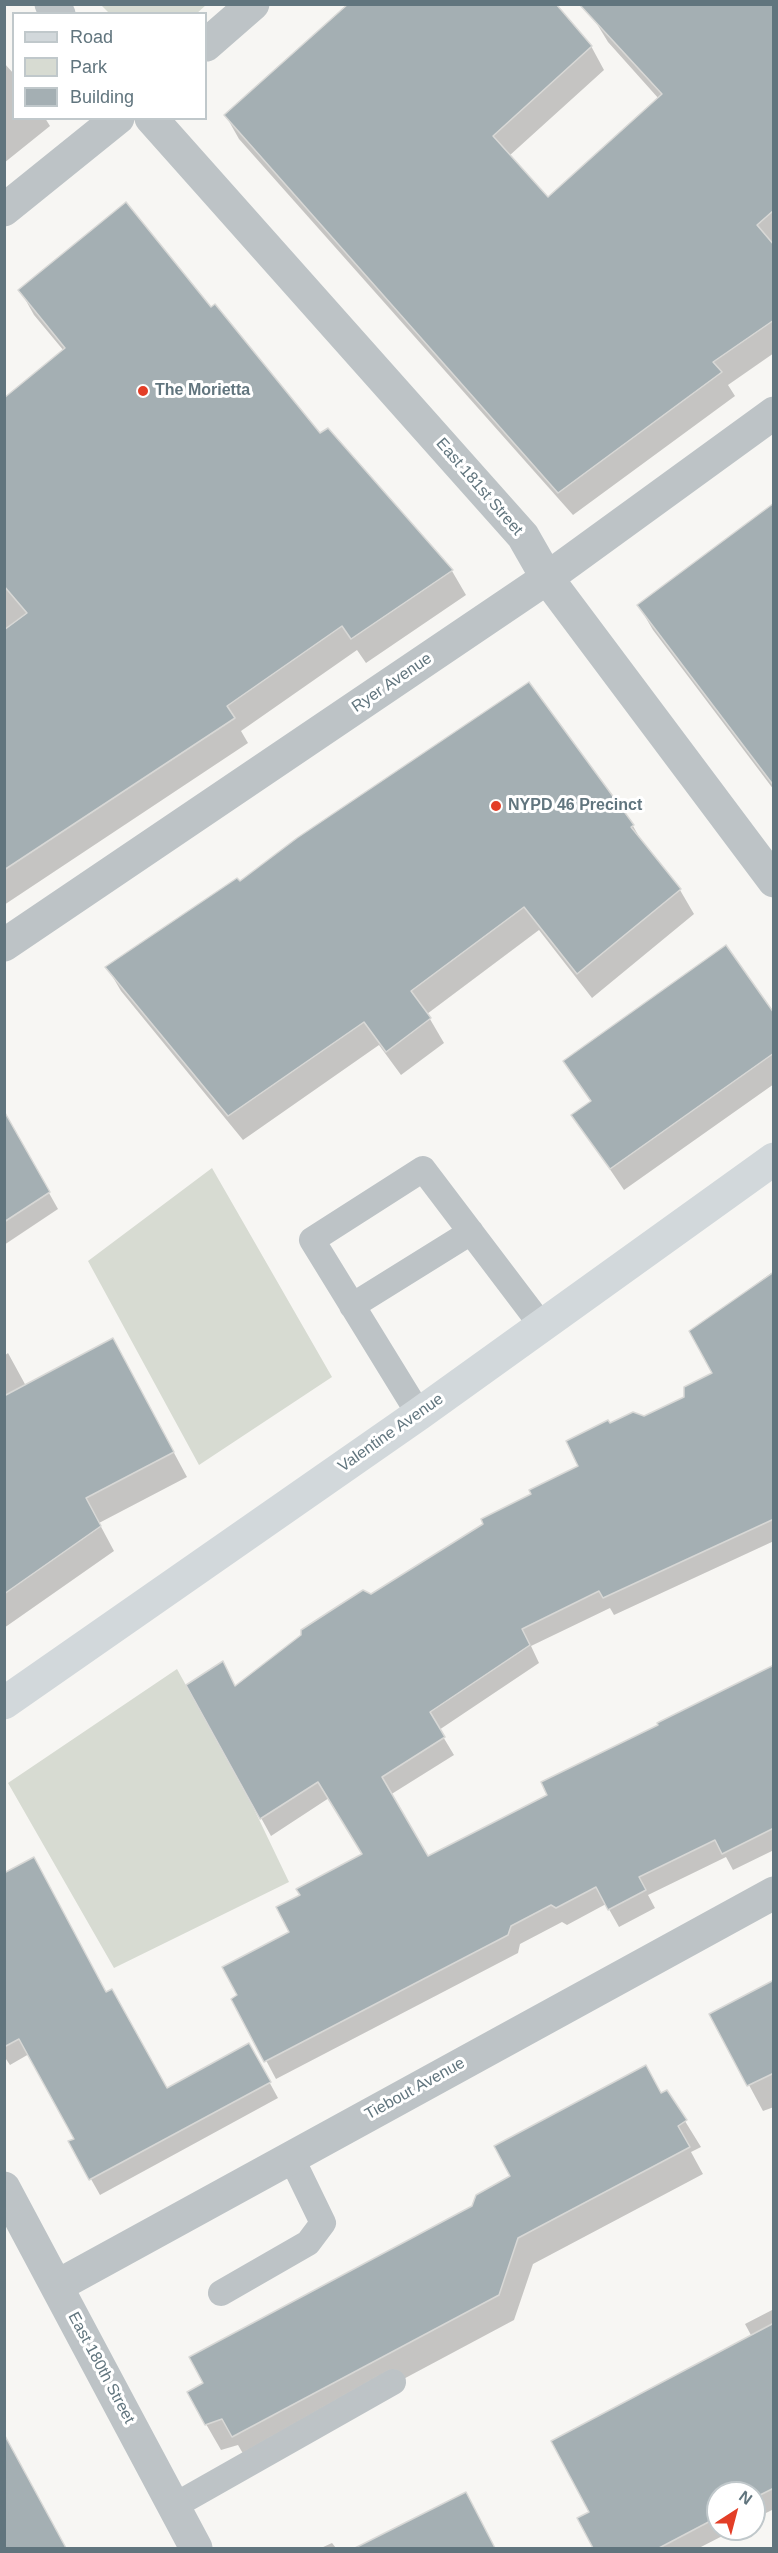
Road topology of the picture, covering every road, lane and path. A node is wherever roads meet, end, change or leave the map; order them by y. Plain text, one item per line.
1 (253, 4) edge
2 (207, 44) edge
3 (116, 120) edge
4 (153, 120) edge
5 (4, 210) edge
6 (774, 413) edge
7 (547, 578) junction
8 (774, 881) edge
9 (4, 945) edge
10 (774, 1159) edge
11 (471, 1232) junction
12 (352, 1306) junction
13 (542, 1326) junction
14 (419, 1414) junction
15 (4, 1703) edge
16 (774, 1893) edge
17 (291, 2157) junction
18 (4, 2188) edge
19 (57, 2286) junction
20 (220, 2293) dead end
21 (393, 2382) dead end
22 (174, 2506) junction
23 (196, 2548) edge

1 - 2 street
3 - 5 street
4 - 7 street, East 181st Street
6 - 7 street, Ryer Avenue
7 - 8 street, East 181st Street
7 - 9 street, Ryer Avenue
10 - 13 street, Valentine Avenue
11 - 12 lane
11 - 12 lane
11 - 13 lane
12 - 14 lane
13 - 14 street, Valentine Avenue
14 - 15 street, Valentine Avenue
16 - 17 street, Tiebout Avenue
17 - 19 street, Tiebout Avenue
17 - 20 lane
18 - 19 street, East 180th Street
19 - 22 street, East 180th Street
21 - 22 lane
22 - 23 street, East 180th Street

